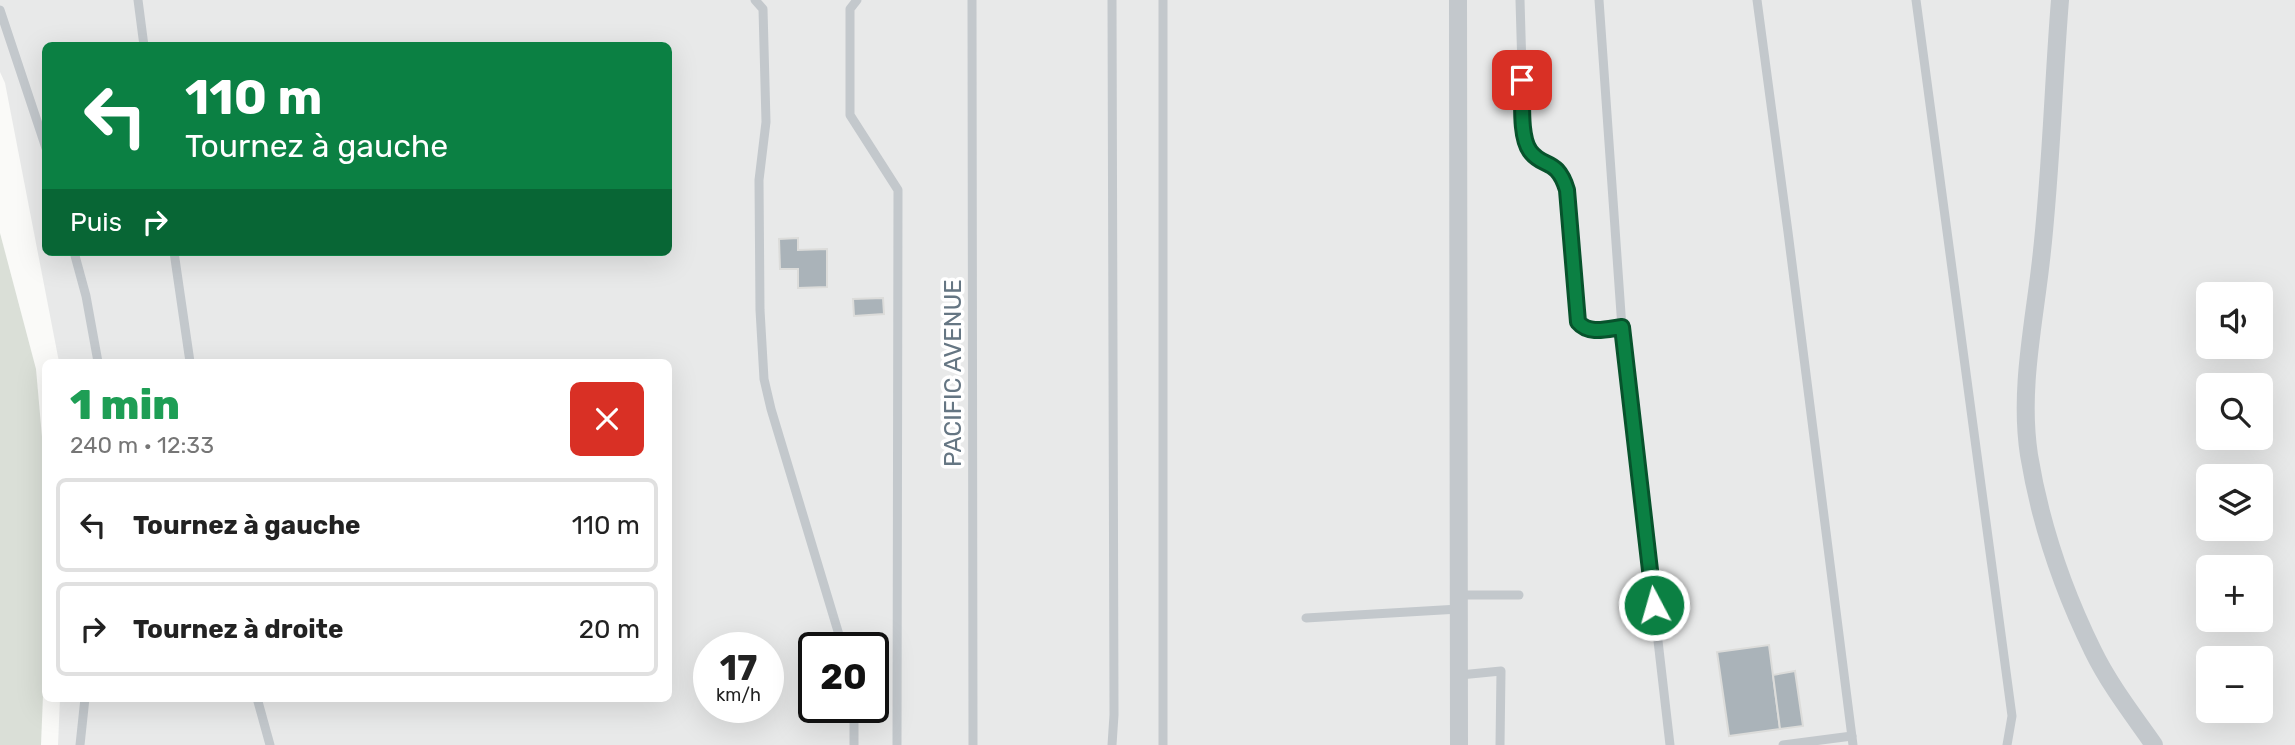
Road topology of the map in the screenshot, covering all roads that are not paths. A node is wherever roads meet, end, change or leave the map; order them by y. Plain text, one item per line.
1 (138, 0) edge
2 (755, 0) edge
3 (857, 0) edge
4 (972, 0) edge
5 (1112, 0) edge
6 (1163, 0) edge
7 (1458, 0) edge
8 (1520, 0) edge
9 (1599, 0) edge
10 (1757, 0) edge
11 (1916, 0) edge
12 (2060, 0) edge
13 (0, 10) edge
14 (143, 42) edge
15 (42, 136) edge
16 (75, 256) edge
17 (175, 256) edge
18 (1622, 327) junction
19 (96, 359) edge
20 (190, 359) edge
21 (1519, 595) dead end
22 (1459, 602) junction
23 (1306, 618) dead end
24 (838, 632) edge
25 (1460, 675) junction
26 (85, 702) edge
27 (258, 702) edge
28 (854, 723) edge
29 (1852, 740) edge
30 (80, 745) edge
31 (270, 745) edge
32 (854, 745) edge
33 (897, 745) edge
34 (973, 745) edge
35 (1112, 745) edge
36 (1163, 745) edge
37 (1459, 745) edge
38 (1500, 745) edge
39 (1670, 745) edge
40 (1783, 745) edge
41 (2007, 745) edge
42 (2154, 745) edge

1 - 14 lane
2 - 24 lane
3 - 33 lane
4 - 34 lane, PACIFIC AVENUE
5 - 35 lane
6 - 36 lane
7 - 22 street
8 - 18 lane
9 - 18 lane
10 - 29 lane
11 - 41 lane
12 - 42 street
13 - 15 lane
16 - 19 lane
17 - 20 lane
18 - 39 lane
21 - 22 lane
22 - 23 lane
22 - 25 street
25 - 37 street
25 - 38 lane
26 - 30 lane
27 - 31 lane
28 - 32 lane
29 - 40 lane

